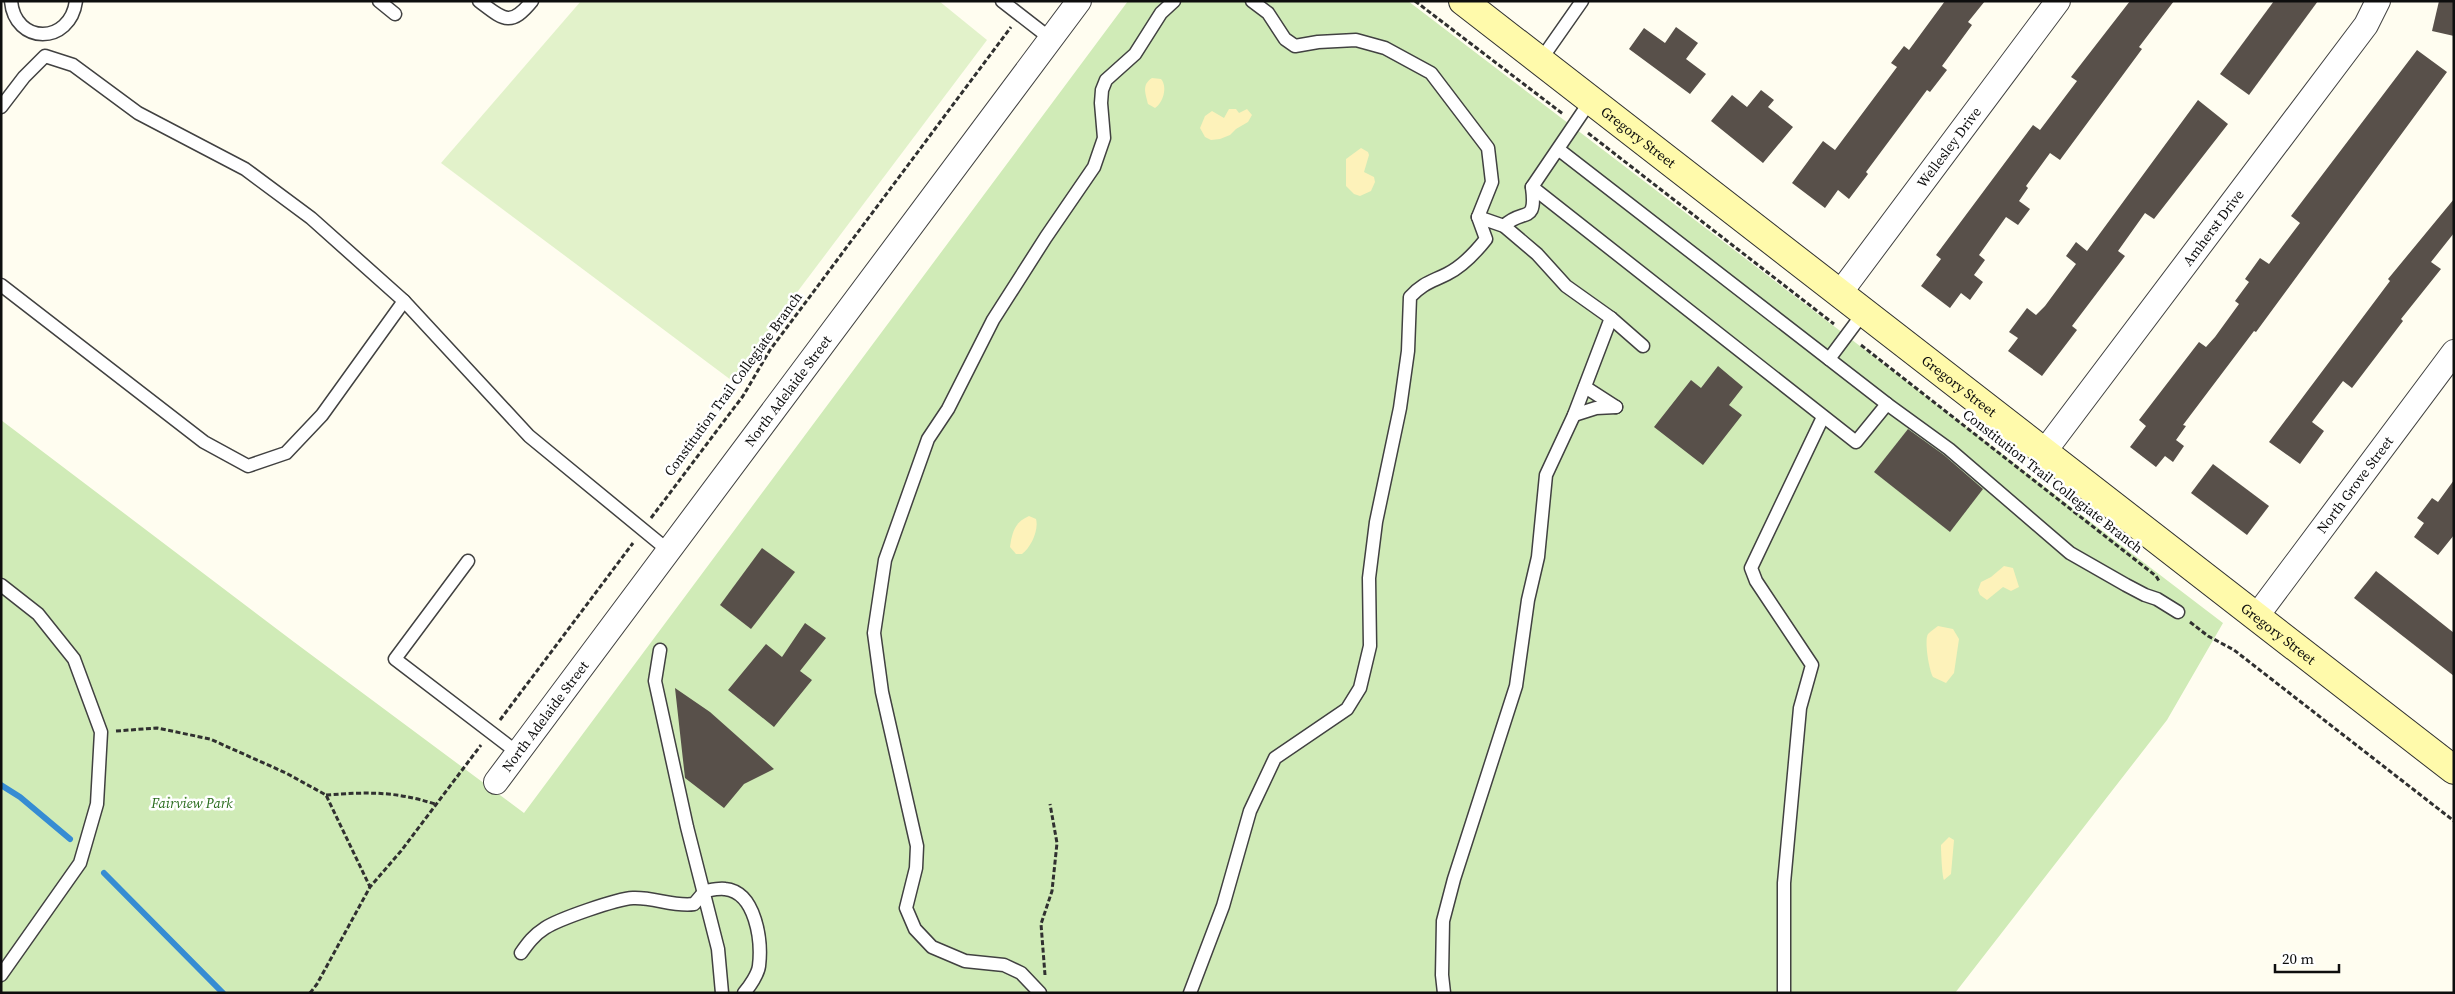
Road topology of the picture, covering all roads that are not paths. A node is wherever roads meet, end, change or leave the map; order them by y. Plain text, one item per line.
1 (11, 1) edge
2 (76, 1) edge
3 (379, 1) edge
4 (479, 1) edge
5 (532, 1) edge
6 (1002, 1) edge
7 (1079, 1) edge
8 (1174, 1) edge
9 (1252, 1) edge
10 (1463, 1) edge
11 (1581, 1) edge
12 (2058, 1) edge
13 (2378, 1) edge
14 (395, 14) dead end
15 (44, 34) junction
16 (1051, 39) junction
17 (45, 56) junction
18 (1540, 61) junction
19 (1591, 100) junction
20 (1, 107) edge
21 (1558, 149) junction
22 (1532, 187) junction
23 (1478, 217) junction
24 (1504, 226) junction
25 (1, 285) edge
26 (1840, 293) junction
27 (404, 301) junction
28 (1864, 312) junction
29 (1611, 318) junction
30 (1643, 346) dead end
31 (2454, 352) edge
32 (1829, 359) junction
33 (1585, 387) junction
34 (1887, 404) junction
35 (1574, 415) junction
36 (1823, 417) junction
37 (2044, 452) junction
38 (669, 551) junction
39 (468, 560) dead end
40 (1, 585) edge
41 (2178, 612) road end
42 (2256, 617) junction
43 (660, 650) dead end
44 (518, 752) junction
45 (2454, 770) edge
46 (496, 782) dead end
47 (705, 891) junction
48 (521, 954) dead end
49 (1, 975) edge
50 (722, 993) edge
51 (744, 993) edge
52 (1040, 993) edge
53 (1190, 993) edge
54 (1444, 993) edge
55 (1784, 993) edge

1 - 15 lane
2 - 15 lane
3 - 14 lane
4 - 5 lane
6 - 16 lane
7 - 16 street, North Adelaide Street
8 - 52 lane
9 - 23 lane
10 - 18 main road, Gregory Street
11 - 18 lane
12 - 26 street, Wellesley Drive
13 - 37 street, Amherst Drive
15 - 17 lane
16 - 38 street, North Adelaide Street
17 - 20 lane
17 - 27 lane
18 - 19 main road, Gregory Street
19 - 21 lane
19 - 26 main road, Gregory Street
21 - 22 lane
21 - 32 lane
22 - 24 lane
22 - 36 lane
23 - 24 lane
23 - 53 lane
24 - 29 lane
25 - 27 lane
26 - 28 main road, Gregory Street
27 - 38 lane
28 - 32 lane
28 - 37 main road, Gregory Street
29 - 30 lane
29 - 33 lane
31 - 42 street, North Grove Street
32 - 34 lane
33 - 35 lane
33 - 35 lane
34 - 36 lane
34 - 41 lane
35 - 54 lane
36 - 55 lane
37 - 42 main road, Gregory Street
38 - 44 street, North Adelaide Street
39 - 44 lane
40 - 49 lane
42 - 45 main road, Gregory Street
43 - 47 lane
44 - 46 street, North Adelaide Street
47 - 48 lane
47 - 50 lane
47 - 51 lane

